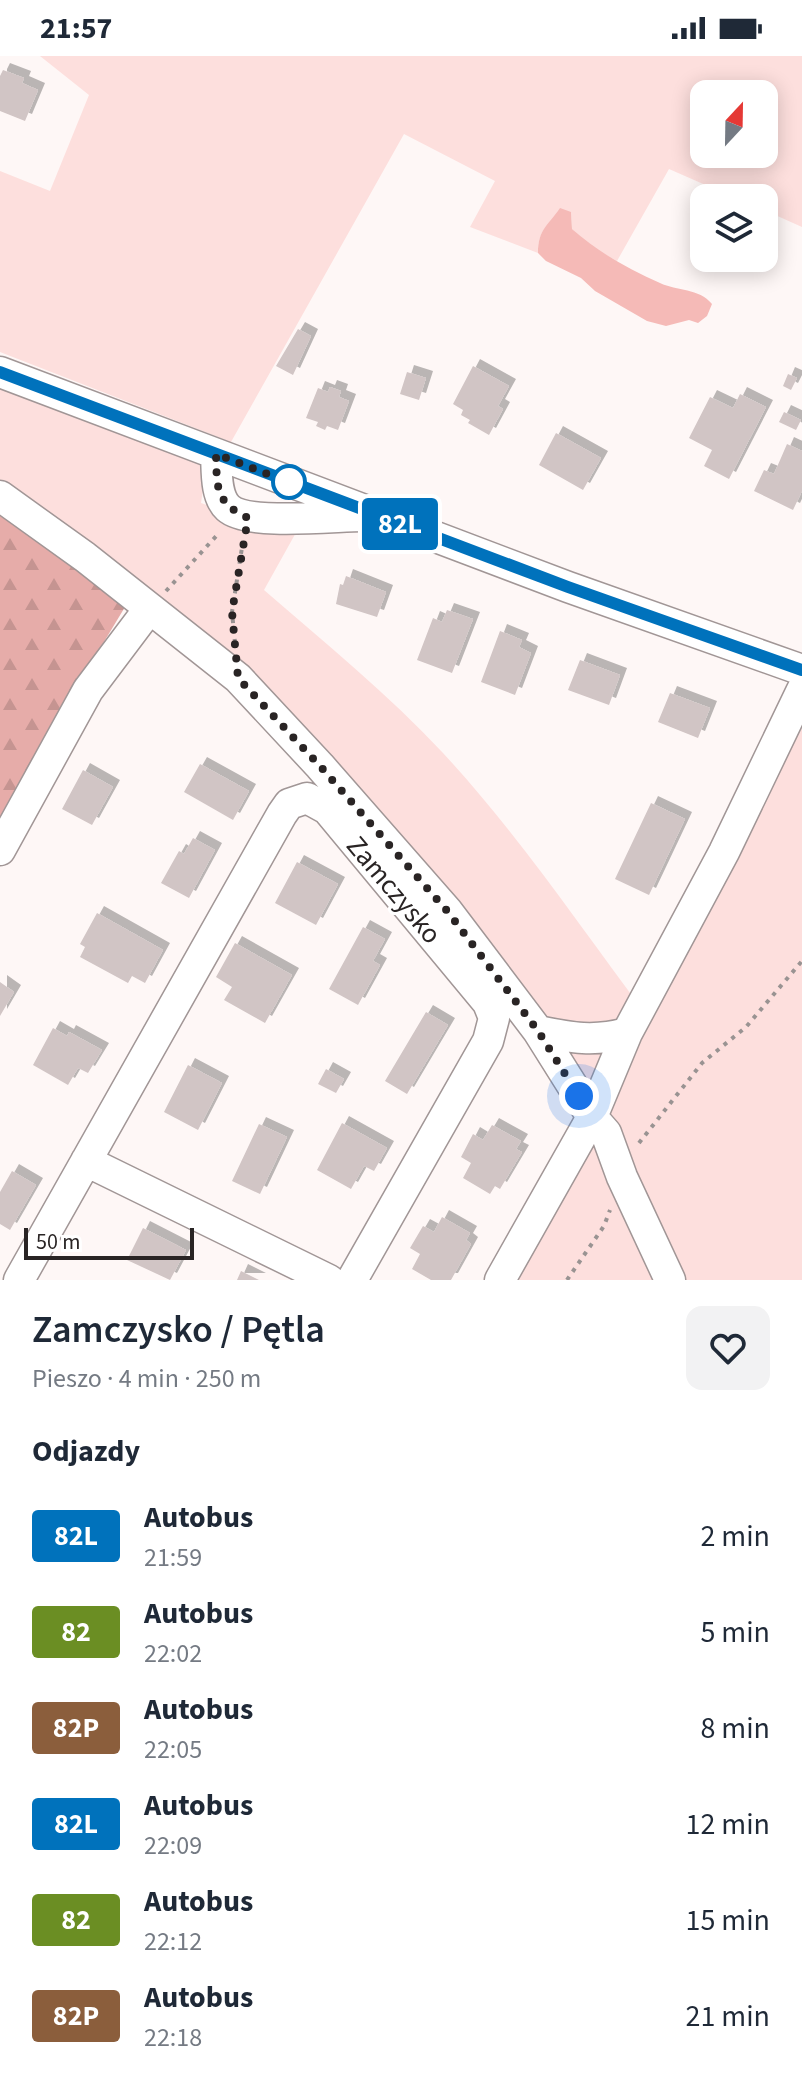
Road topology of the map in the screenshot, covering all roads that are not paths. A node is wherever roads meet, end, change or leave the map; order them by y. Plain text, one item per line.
1 (0, 372) edge
2 (216, 454) junction
3 (0, 496) edge
4 (378, 515) junction
5 (149, 609) junction
6 (802, 670) edge
7 (802, 690) edge
8 (0, 850) edge
9 (538, 1031) junction
10 (627, 1033) junction
11 (592, 1117) junction
12 (86, 1161) junction
13 (19, 1280) edge
14 (329, 1280) edge
15 (352, 1280) edge
16 (500, 1280) edge
17 (670, 1280) edge

1 - 2 street
2 - 4 street
2 - 4 street
3 - 5 street
4 - 6 street
5 - 8 street
5 - 9 street
7 - 10 street
9 - 10 street
9 - 11 street
10 - 11 street
11 - 16 street
11 - 17 street
12 - 13 street, Zamczysko
12 - 14 street
12 - 15 street, Zamczysko

